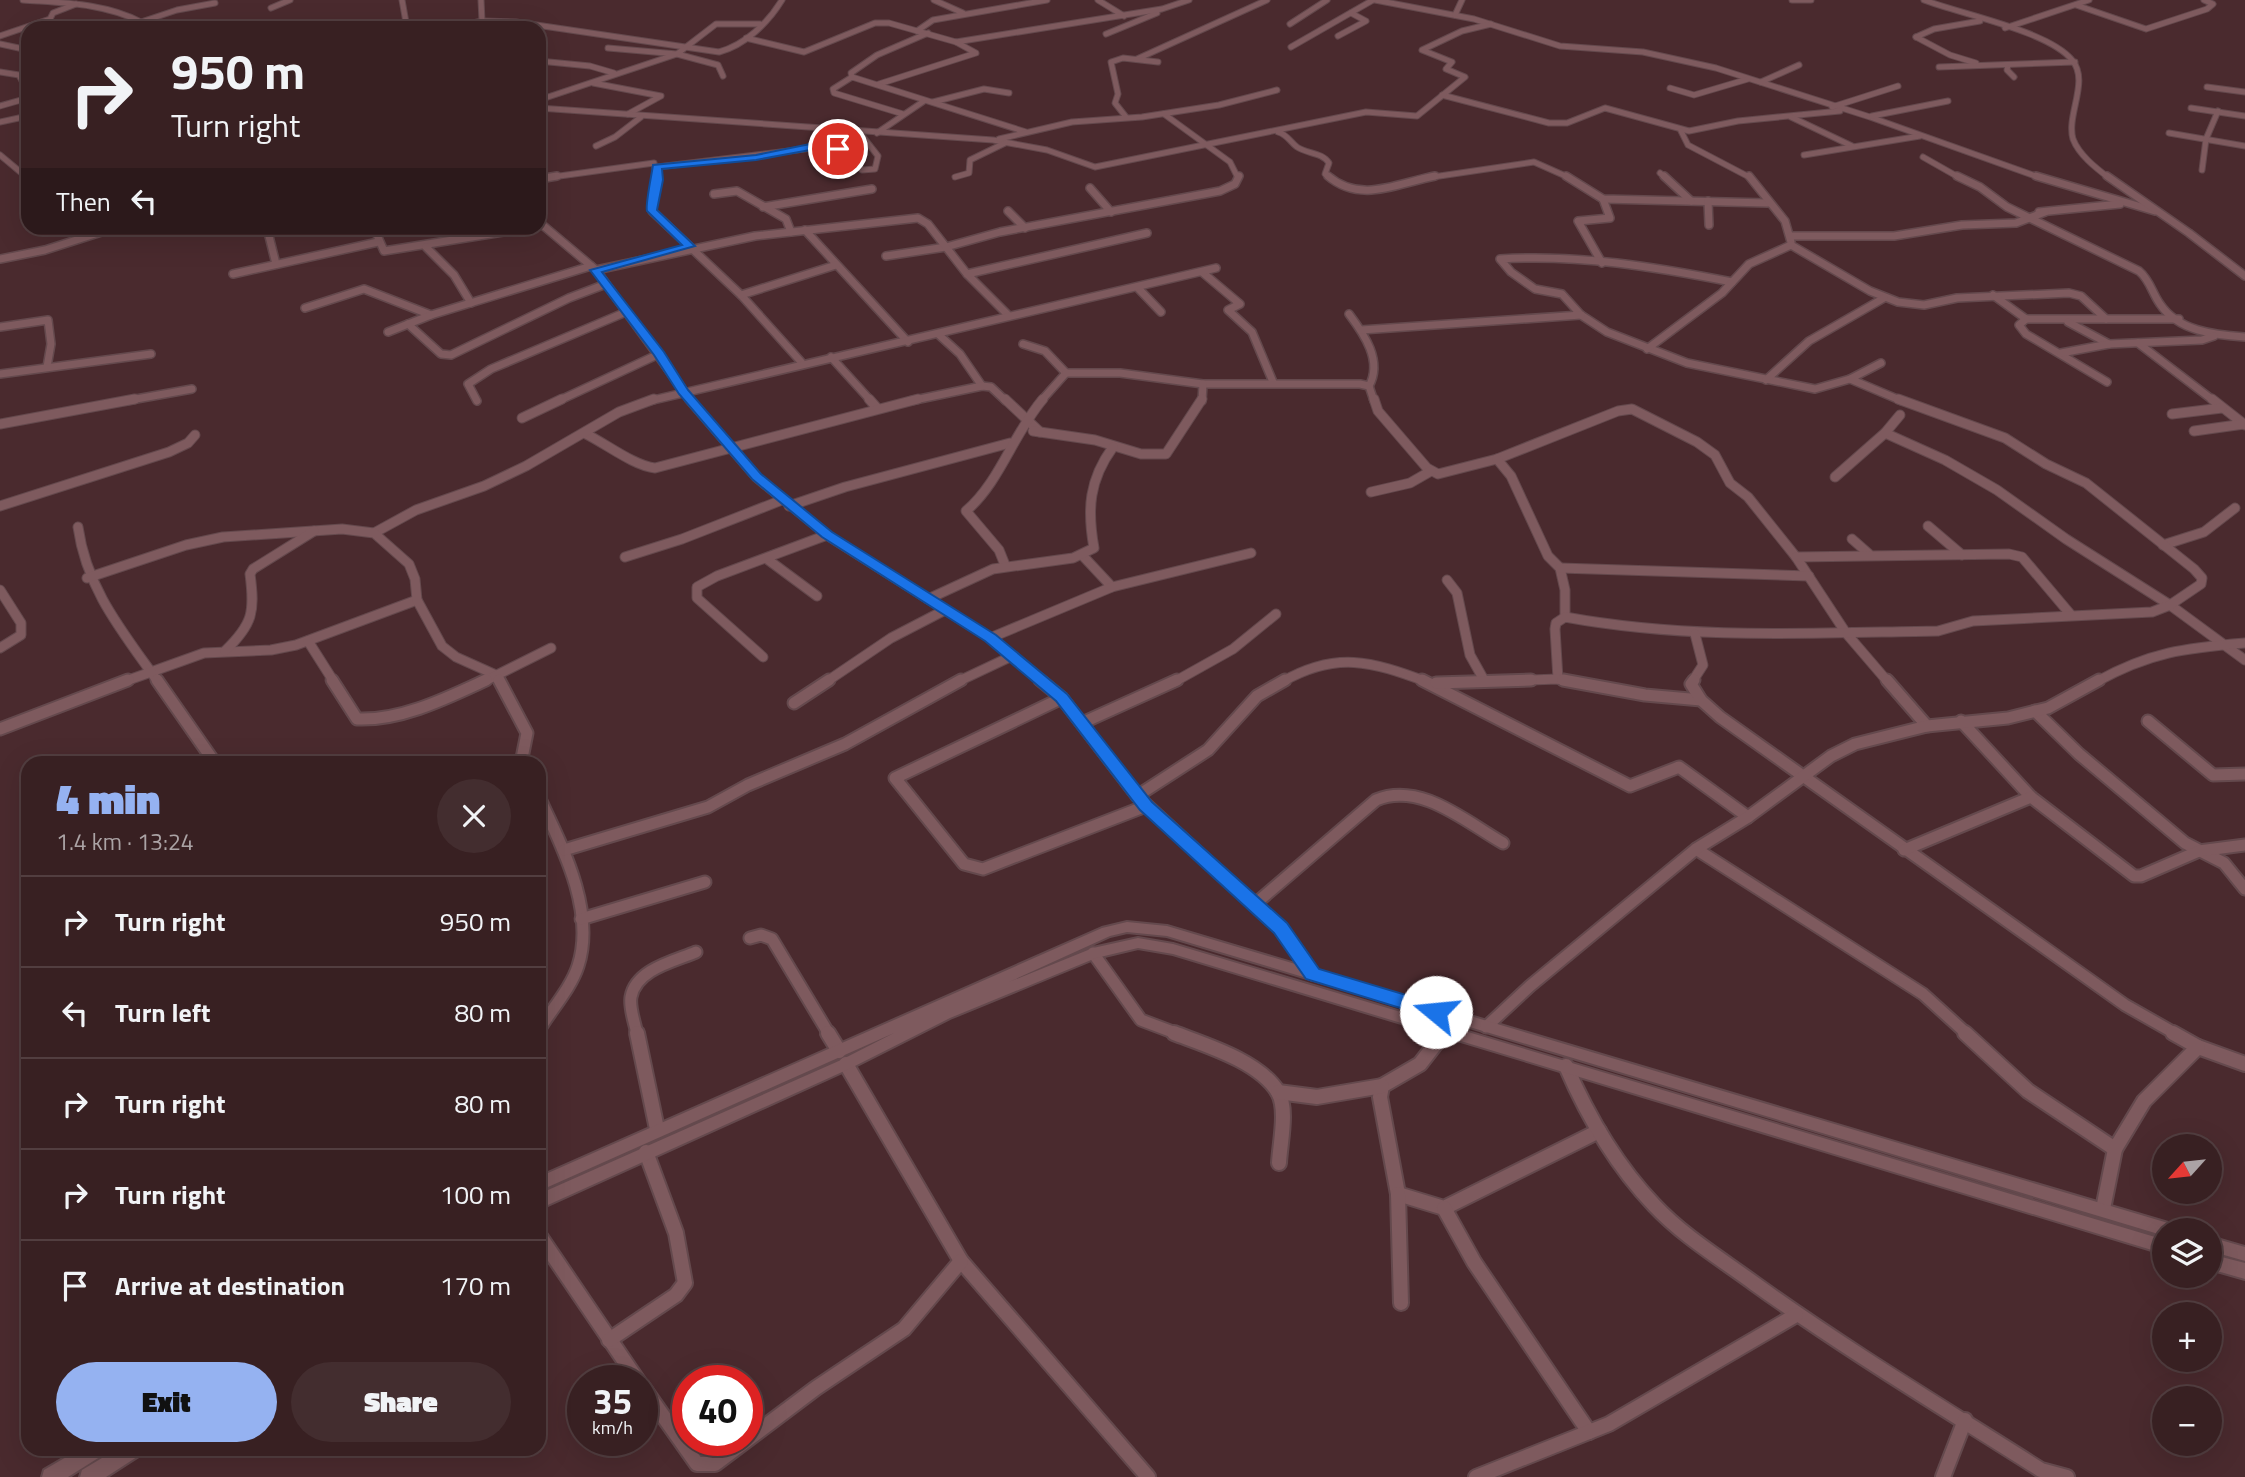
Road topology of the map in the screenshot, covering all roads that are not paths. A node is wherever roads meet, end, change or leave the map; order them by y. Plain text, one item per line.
1 (23, 0) edge
2 (290, 0) edge
3 (401, 0) edge
4 (481, 0) edge
5 (782, 0) edge
6 (934, 0) edge
7 (1044, 0) edge
8 (1098, 0) edge
9 (1186, 0) edge
10 (1266, 0) edge
11 (1327, 0) edge
12 (1374, 0) edge
13 (1462, 0) edge
14 (1792, 0) edge
15 (1811, 0) edge
16 (1924, 0) edge
17 (1948, 0) edge
18 (2204, 0) edge
19 (2082, 2) edge
20 (78, 3) junction
21 (215, 3) dead end
22 (1933, 4) junction
23 (271, 8) dead end
24 (1162, 9) junction
25 (962, 13) junction
26 (1351, 13) junction
27 (1455, 15) junction
28 (1124, 16) junction
29 (44, 21) edge
30 (138, 21) edge
31 (151, 21) edge
32 (406, 21) edge
33 (482, 21) edge
34 (1982, 21) junction
35 (760, 24) junction
36 (1290, 24) dead end
37 (1491, 24) junction
38 (546, 26) edge
39 (2005, 27) junction
40 (21, 31) edge
41 (917, 31) junction
42 (928, 33) junction
43 (1106, 34) dead end
44 (0, 36) edge
45 (1338, 36) dead end
46 (746, 38) junction
47 (956, 42) junction
48 (0, 44) edge
49 (690, 47) junction
50 (1291, 47) dead end
51 (21, 48) edge
52 (608, 48) dead end
53 (677, 54) junction
54 (1137, 59) junction
55 (546, 62) edge
56 (1158, 62) dead end
57 (2075, 62) junction
58 (1799, 65) dead end
59 (1996, 65) junction
60 (2008, 65) junction
61 (1939, 67) dead end
62 (0, 72) edge
63 (614, 73) junction
64 (21, 74) edge
65 (723, 76) dead end
66 (852, 77) junction
67 (2014, 77) dead end
68 (1751, 79) junction
69 (1760, 82) junction
70 (590, 83) junction
71 (879, 84) junction
72 (1898, 86) dead end
73 (2207, 87) dead end
74 (1670, 88) dead end
75 (1277, 89) dead end
76 (2245, 92) edge
77 (1009, 93) dead end
78 (1442, 95) junction
79 (546, 98) edge
80 (21, 100) edge
81 (924, 101) junction
82 (1948, 101) dead end
83 (933, 102) junction
84 (0, 106) edge
85 (1832, 107) junction
86 (2191, 108) dead end
87 (546, 109) edge
88 (1847, 111) junction
89 (2218, 111) junction
90 (903, 114) junction
91 (1164, 114) junction
92 (624, 116) junction
93 (2245, 116) edge
94 (641, 117) junction
95 (1126, 117) junction
96 (1791, 117) junction
97 (1870, 117) junction
98 (21, 118) edge
99 (0, 122) edge
100 (1682, 131) junction
101 (1278, 132) junction
102 (860, 133) junction
103 (1029, 133) junction
104 (877, 134) junction
105 (2169, 134) dead end
106 (1923, 135) junction
107 (2206, 139) junction
108 (993, 140) junction
109 (1005, 143) junction
110 (596, 146) dead end
111 (1207, 146) junction
112 (2245, 146) edge
113 (1855, 147) junction
114 (0, 155) edge
115 (1804, 155) dead end
116 (1923, 157) dead end
117 (657, 167) junction
118 (2202, 170) dead end
119 (21, 172) edge
120 (1660, 173) dead end
121 (955, 177) dead end
122 (546, 178) edge
123 (1090, 188) dead end
124 (872, 189) dead end
125 (714, 194) dead end
126 (1603, 199) junction
127 (1691, 201) junction
128 (1708, 201) junction
129 (1768, 203) junction
130 (2124, 203) junction
131 (763, 207) junction
132 (1008, 211) dead end
133 (2155, 211) junction
134 (1111, 212) junction
135 (2045, 212) junction
136 (2022, 213) junction
137 (2036, 219) junction
138 (1709, 225) dead end
139 (1025, 228) junction
140 (546, 229) edge
141 (805, 230) junction
142 (792, 232) junction
143 (1147, 233) dead end
144 (89, 235) edge
145 (269, 235) edge
146 (376, 235) edge
147 (490, 235) edge
148 (1791, 241) junction
149 (377, 242) junction
150 (689, 246) junction
151 (426, 247) junction
152 (946, 247) junction
153 (886, 256) dead end
154 (0, 259) edge
155 (1602, 263) junction
156 (276, 264) junction
157 (836, 265) junction
158 (594, 268) junction
159 (1216, 268) dead end
160 (1202, 272) junction
161 (233, 274) dead end
162 (967, 274) junction
163 (2245, 276) edge
164 (1732, 282) junction
165 (606, 284) junction
166 (1137, 287) junction
167 (740, 295) junction
168 (1993, 295) junction
169 (1884, 298) junction
170 (471, 303) junction
171 (305, 308) dead end
172 (626, 312) junction
173 (1161, 312) dead end
174 (1349, 314) dead end
175 (431, 315) junction
176 (1581, 315) junction
177 (1009, 316) junction
178 (2022, 319) junction
179 (2106, 319) junction
180 (2179, 319) junction
181 (2065, 320) junction
182 (408, 324) junction
183 (0, 327) edge
184 (1361, 330) junction
185 (388, 332) dead end
186 (938, 334) junction
187 (2209, 337) junction
188 (2245, 337) edge
189 (908, 342) junction
190 (2138, 343) junction
191 (1023, 344) dead end
192 (2109, 344) junction
193 (1647, 349) junction
194 (2061, 353) junction
195 (151, 354) dead end
196 (659, 354) junction
197 (831, 357) junction
198 (1881, 363) dead end
199 (803, 364) junction
200 (47, 368) junction
201 (1066, 373) junction
202 (0, 374) edge
203 (1850, 379) junction
204 (1766, 380) junction
205 (1273, 382) junction
206 (2107, 383) dead end
207 (1203, 384) junction
208 (982, 386) junction
209 (1369, 386) junction
210 (192, 388) dead end
211 (683, 392) junction
212 (477, 401) dead end
213 (877, 408) junction
214 (2222, 408) junction
215 (2172, 414) dead end
216 (1900, 415) dead end
217 (522, 418) dead end
218 (1026, 419) junction
219 (0, 424) edge
220 (2244, 424) edge
221 (1020, 429) junction
222 (2194, 431) dead end
223 (1040, 432) junction
224 (584, 433) junction
225 (1885, 433) junction
226 (195, 435) dead end
227 (1010, 443) junction
228 (1113, 447) junction
229 (731, 449) junction
230 (1497, 459) junction
231 (1431, 471) junction
232 (1835, 477) dead end
233 (1371, 492) dead end
234 (786, 503) junction
235 (0, 506) edge
236 (2235, 508) dead end
237 (1928, 526) dead end
238 (78, 527) dead end
239 (314, 531) junction
240 (374, 533) junction
241 (827, 534) junction
242 (1852, 539) dead end
243 (2163, 545) junction
244 (1251, 553) dead end
245 (1869, 554) junction
246 (1962, 555) junction
247 (1083, 556) junction
248 (625, 557) dead end
249 (1796, 557) junction
250 (767, 559) junction
251 (1005, 565) junction
252 (1560, 568) junction
253 (1809, 576) junction
254 (88, 578) junction
255 (1447, 580) dead end
256 (1112, 587) junction
257 (0, 590) edge
258 (817, 596) dead end
259 (928, 599) junction
260 (417, 600) junction
261 (2170, 605) junction
262 (945, 610) junction
263 (1276, 614) dead end
264 (2071, 615) junction
265 (1564, 617) junction
266 (1846, 632) junction
267 (1695, 635) junction
268 (990, 638) junction
269 (309, 641) junction
270 (2245, 643) edge
271 (2227, 645) junction
272 (0, 648) edge
273 (551, 649) dead end
274 (225, 651) junction
275 (1012, 656) junction
276 (763, 657) dead end
277 (2245, 660) edge
278 (151, 672) junction
279 (496, 675) junction
280 (1558, 679) junction
281 (1484, 680) junction
282 (1433, 684) junction
283 (1062, 698) junction
284 (1701, 700) junction
285 (794, 703) dead end
286 (2035, 711) junction
287 (1961, 721) junction
288 (2148, 721) dead end
289 (1082, 723) junction
290 (1927, 726) junction
291 (0, 729) edge
292 (210, 756) edge
293 (522, 756) edge
294 (2245, 774) edge
295 (1805, 775) junction
296 (1137, 796) junction
297 (2031, 797) junction
298 (1146, 806) junction
299 (546, 812) edge
300 (1748, 817) junction
301 (1503, 843) dead end
302 (2245, 845) edge
303 (1696, 849) junction
304 (564, 850) junction
305 (1904, 850) junction
306 (2199, 852) junction
307 (705, 882) dead end
308 (2245, 889) edge
309 (1254, 905) junction
310 (581, 919) junction
311 (750, 938) dead end
312 (696, 952) dead end
313 (1093, 953) junction
314 (1312, 974) junction
315 (546, 1019) edge
316 (1486, 1027) junction
317 (1445, 1031) junction
318 (2198, 1047) junction
319 (843, 1057) junction
320 (2245, 1064) edge
321 (1566, 1066) junction
322 (1382, 1086) junction
323 (1278, 1092) junction
324 (657, 1129) junction
325 (1598, 1131) junction
326 (2115, 1149) junction
327 (646, 1152) junction
328 (1279, 1163) dead end
329 (546, 1181) edge
330 (1398, 1194) junction
331 (546, 1199) edge
332 (1444, 1208) junction
333 (2103, 1209) junction
334 (2152, 1225) edge
335 (2152, 1243) edge
336 (546, 1246) edge
337 (2222, 1247) edge
338 (2245, 1254) edge
339 (961, 1261) junction
340 (2222, 1264) edge
341 (2245, 1271) edge
342 (1401, 1303) dead end
343 (1796, 1315) junction
344 (609, 1340) junction
345 (627, 1365) edge
346 (658, 1409) edge
347 (1965, 1420) junction
348 (1588, 1432) junction
349 (86, 1456) edge
350 (123, 1456) edge
351 (2041, 1474) edge
352 (51, 1477) edge
353 (89, 1477) edge
354 (1148, 1477) edge
355 (1476, 1477) edge
356 (1943, 1477) edge
357 (2067, 1477) edge

1 - 20 street
2 - 23 street
3 - 32 street
4 - 33 street
5 - 35 street
6 - 25 street
7 - 25 street
8 - 28 street
9 - 24 street
10 - 54 street
11 - 36 street
12 - 26 street
12 - 27 street
13 - 27 street
14 - 15 street
16 - 22 street
17 - 22 street
18 - 19 street
19 - 39 street
20 - 29 street
20 - 30 street
21 - 31 street
22 - 34 street
24 - 28 street
24 - 43 street
25 - 41 street
26 - 45 street
26 - 50 street
27 - 37 street
28 - 47 street
34 - 39 street
34 - 59 street
35 - 46 street
35 - 49 street
37 - 68 street
37 - 78 street
38 - 49 street
39 - 57 street
40 - 44 street
41 - 42 street
41 - 46 street
42 - 47 street
42 - 66 street
46 - 49 street
47 - 71 street
48 - 51 street
49 - 53 street
52 - 53 street
53 - 63 street
53 - 65 street
54 - 56 street
54 - 95 street
55 - 63 street
57 - 60 street
57 - 133 street
58 - 69 street
59 - 60 street
59 - 61 street
60 - 67 street
62 - 64 street
63 - 70 street
66 - 71 street
66 - 90 street
68 - 69 street
68 - 74 street
69 - 85 street
70 - 79 street
70 - 92 street
71 - 81 street
72 - 85 street
73 - 76 street
75 - 91 street
77 - 83 street
78 - 100 street
78 - 101 street
80 - 84 street
81 - 83 street
81 - 90 street
82 - 97 street
83 - 103 street
85 - 88 street
86 - 89 street
87 - 92 street
88 - 96 street
88 - 97 street
89 - 93 street
89 - 107 street
90 - 104 street
91 - 95 street
91 - 111 street
92 - 94 street
94 - 102 street
94 - 110 street
95 - 103 street
96 - 100 street
96 - 113 street
97 - 106 street
98 - 99 street
100 - 129 street
101 - 111 street
101 - 126 street
102 - 104 street
102 - 117 street
103 - 108 street
104 - 108 street
105 - 107 street
106 - 113 street
106 - 130 street
107 - 112 street
107 - 118 street
108 - 109 street
109 - 111 street
109 - 121 street
111 - 134 street
113 - 115 street
114 - 119 street
116 - 136 street
117 - 122 street
117 - 150 street
120 - 127 street
123 - 134 street
124 - 131 street
125 - 131 street
126 - 127 street
126 - 155 street
127 - 128 street
128 - 129 street
128 - 138 street
129 - 148 street
130 - 133 street
130 - 135 street
131 - 142 street
132 - 139 street
133 - 163 street
134 - 139 street
135 - 136 street
135 - 137 street
136 - 137 street
137 - 148 street
137 - 180 street
139 - 152 street
140 - 158 street
141 - 142 street
141 - 152 street
141 - 157 street
142 - 150 street
143 - 162 street
144 - 154 street
145 - 156 street
146 - 149 street
147 - 151 street
148 - 164 street
148 - 169 street
149 - 151 street
149 - 156 street
150 - 158 street
150 - 167 street
151 - 170 street
152 - 153 street
152 - 162 street
155 - 164 street
155 - 176 street
156 - 161 street
157 - 167 street
157 - 189 street
158 - 165 street
158 - 170 street
159 - 160 street
160 - 166 street
160 - 205 street
162 - 177 street
164 - 193 street
165 - 172 street
165 - 182 street
166 - 173 street
166 - 177 street
167 - 199 street
168 - 169 street
168 - 178 street
168 - 179 street
169 - 204 street
170 - 175 street
171 - 175 street
172 - 196 street
172 - 212 street
174 - 184 street
175 - 182 street
176 - 184 street
176 - 193 street
177 - 186 street
178 - 181 street
178 - 194 street
179 - 180 street
179 - 181 street
180 - 187 street
181 - 192 street
182 - 185 street
183 - 200 street
184 - 209 street
186 - 189 street
186 - 208 street
187 - 188 street
187 - 190 street
189 - 197 street
190 - 192 street
190 - 214 street
191 - 201 street
192 - 194 street
193 - 204 street
194 - 206 street
195 - 200 street
196 - 211 street
196 - 217 street
197 - 199 street
197 - 213 street
198 - 203 street
199 - 211 street
200 - 202 street
201 - 207 street
201 - 218 street
203 - 204 street
203 - 243 street
205 - 207 street
205 - 209 street
207 - 228 street
208 - 213 street
208 - 218 street
209 - 231 street
210 - 219 street
211 - 224 street
211 - 229 street
213 - 229 street
214 - 215 street
214 - 220 street
216 - 225 street
218 - 221 street
218 - 223 street
220 - 222 street
221 - 223 street
221 - 227 street
223 - 228 street
224 - 229 street
224 - 240 street
225 - 232 street
225 - 261 street
226 - 235 street
227 - 234 street
227 - 251 street
228 - 247 street
229 - 234 street
230 - 231 street
230 - 249 street
230 - 252 street
231 - 233 street
234 - 241 street
234 - 248 street
236 - 243 street
237 - 246 street
238 - 254 street
239 - 240 street
239 - 254 street
239 - 274 street
240 - 260 street
241 - 250 street
241 - 259 street
242 - 245 street
243 - 261 street
244 - 256 street
245 - 246 street
245 - 249 street
246 - 264 street
247 - 251 street
247 - 256 street
249 - 253 street
250 - 258 street
250 - 276 street
251 - 259 street
252 - 253 street
252 - 265 street
253 - 266 street
254 - 278 street
255 - 281 street
256 - 268 street
257 - 272 street
259 - 262 street
260 - 269 street
260 - 279 street
261 - 264 street
261 - 271 street
262 - 268 street
262 - 285 street
263 - 289 street
264 - 266 street
265 - 267 street
265 - 280 street
266 - 267 street
266 - 290 street
267 - 284 street
268 - 275 street
269 - 274 street
269 - 279 street
270 - 271 street
271 - 277 street
271 - 286 street
273 - 279 street
274 - 278 street
275 - 283 street
275 - 304 street
278 - 291 street
278 - 292 street
279 - 293 street
280 - 281 street
280 - 284 street
281 - 282 street
282 - 296 street
282 - 300 street
283 - 289 street
283 - 298 street
284 - 295 street
286 - 287 street
286 - 306 street
287 - 290 street
287 - 297 street
288 - 294 street
289 - 296 street
290 - 295 street
295 - 300 street
295 - 305 street
296 - 298 street
297 - 305 street
297 - 306 street
298 - 309 street
299 - 304 street
300 - 303 street
301 - 309 street
302 - 306 street
303 - 316 street
303 - 326 street
304 - 310 street
305 - 318 street
306 - 308 street
307 - 310 street
309 - 314 street
310 - 315 street
311 - 319 street
312 - 324 street
313 - 317 street
313 - 319 street
313 - 323 street
314 - 316 street
314 - 319 street
316 - 333 street
317 - 321 street
317 - 322 street
318 - 320 street
318 - 326 street
319 - 324 street
319 - 327 street
319 - 339 street
321 - 325 street
321 - 335 street
322 - 323 street
322 - 330 street
323 - 328 street
324 - 329 street
325 - 332 street
325 - 343 street
326 - 333 street
327 - 331 street
327 - 344 street
330 - 332 street
330 - 342 street
332 - 348 street
333 - 334 street
336 - 344 street
337 - 338 street
339 - 346 street
339 - 354 street
340 - 341 street
343 - 347 street
343 - 348 street
344 - 345 street
347 - 351 street
347 - 356 street
348 - 355 street
349 - 352 street
350 - 353 street
351 - 357 street

